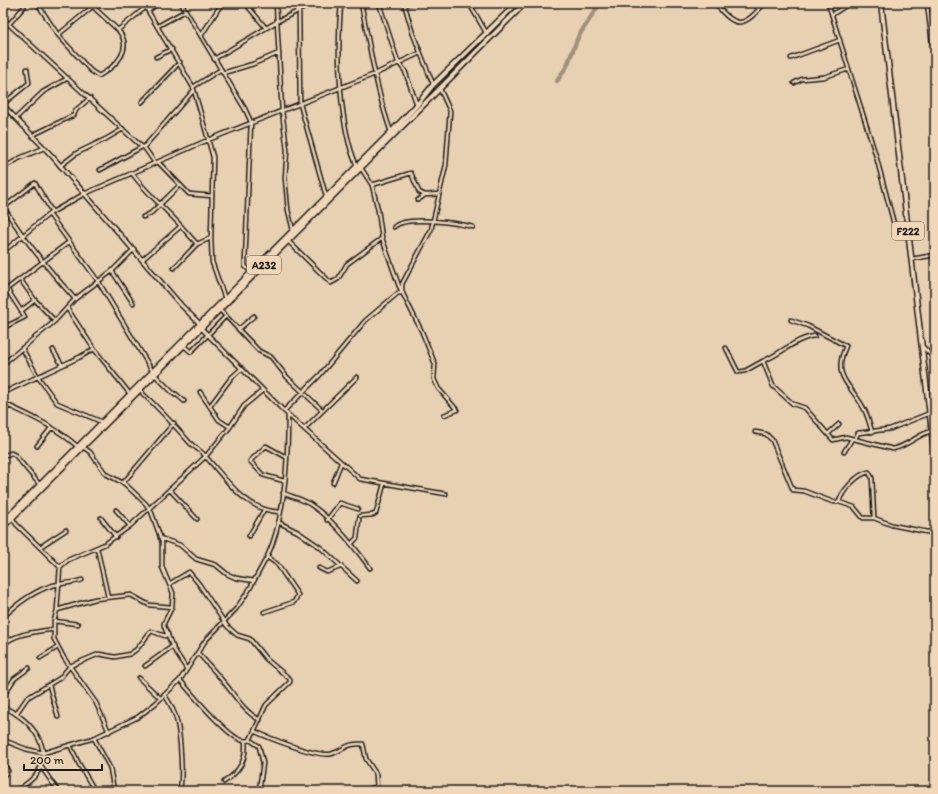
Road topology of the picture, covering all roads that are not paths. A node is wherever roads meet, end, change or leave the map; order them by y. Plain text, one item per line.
1 (7, 3) edge
2 (37, 3) edge
3 (88, 3) edge
4 (147, 3) edge
5 (158, 3) edge
6 (181, 3) edge
7 (222, 3) edge
8 (245, 3) edge
9 (276, 3) edge
10 (322, 3) edge
11 (341, 3) edge
12 (361, 3) edge
13 (378, 3) edge
14 (411, 3) edge
15 (469, 3) edge
16 (517, 3) edge
17 (525, 3) edge
18 (715, 3) edge
19 (752, 3) edge
20 (765, 3) edge
21 (828, 3) edge
22 (841, 3) edge
23 (850, 3) edge
24 (881, 3) edge
25 (927, 3) edge
26 (316, 4) edge
27 (404, 4) edge
28 (830, 6) junction
29 (24, 7) dead end
30 (92, 7) junction
31 (147, 9) junction
32 (759, 9) junction
33 (3, 10) edge
34 (185, 11) junction
35 (299, 11) junction
36 (833, 14) junction
37 (3, 19) edge
38 (278, 21) junction
39 (9, 24) junction
40 (158, 26) junction
41 (266, 28) junction
42 (933, 29) edge
43 (118, 30) junction
44 (487, 34) junction
45 (58, 35) junction
46 (201, 36) junction
47 (840, 40) junction
48 (474, 47) junction
49 (172, 49) junction
50 (478, 51) junction
51 (279, 53) junction
52 (420, 53) junction
53 (156, 57) dead end
54 (791, 58) dead end
55 (214, 59) junction
56 (180, 62) junction
57 (398, 62) junction
58 (935, 65) edge
59 (27, 69) dead end
60 (849, 69) junction
61 (220, 70) junction
62 (223, 73) junction
63 (375, 74) junction
64 (68, 78) junction
65 (794, 83) dead end
66 (433, 85) junction
67 (193, 86) junction
68 (342, 86) junction
69 (194, 90) junction
70 (440, 90) junction
71 (90, 98) junction
72 (142, 102) dead end
73 (3, 104) edge
74 (300, 104) junction
75 (417, 105) junction
76 (282, 111) junction
77 (16, 118) junction
78 (251, 122) junction
79 (123, 129) junction
80 (391, 132) junction
81 (33, 135) junction
82 (208, 140) junction
83 (143, 147) junction
84 (44, 148) junction
85 (367, 160) junction
86 (156, 162) junction
87 (60, 166) junction
88 (359, 167) junction
89 (3, 168) edge
90 (100, 170) dead end
91 (132, 173) junction
92 (180, 185) junction
93 (372, 185) junction
94 (84, 194) junction
95 (439, 194) junction
96 (425, 195) junction
97 (212, 196) junction
98 (327, 197) junction
99 (418, 200) dead end
100 (162, 204) junction
101 (3, 207) edge
102 (52, 212) junction
103 (49, 214) junction
104 (143, 218) dead end
105 (432, 222) junction
106 (181, 226) junction
107 (394, 227) dead end
108 (473, 227) dead end
109 (293, 230) junction
110 (908, 232) junction
111 (22, 236) junction
112 (210, 238) junction
113 (382, 238) junction
114 (288, 241) junction
115 (69, 242) junction
116 (197, 244) junction
117 (134, 249) junction
118 (3, 252) edge
119 (935, 255) edge
120 (143, 259) junction
121 (911, 259) junction
122 (42, 262) junction
123 (262, 265) junction
124 (174, 268) dead end
125 (112, 270) junction
126 (251, 273) junction
127 (20, 278) junction
128 (98, 281) junction
129 (401, 285) junction
130 (7, 289) junction
131 (3, 292) edge
132 (402, 293) junction
133 (75, 299) junction
134 (35, 300) junction
135 (225, 300) junction
136 (133, 303) dead end
137 (67, 308) junction
138 (220, 309) junction
139 (22, 311) junction
140 (226, 316) junction
141 (254, 316) dead end
142 (791, 320) dead end
143 (55, 321) junction
144 (201, 326) junction
145 (3, 328) edge
146 (239, 329) junction
147 (208, 334) junction
148 (815, 336) dead end
149 (184, 346) junction
150 (922, 346) junction
151 (22, 348) junction
152 (726, 348) dead end
153 (94, 349) junction
154 (53, 350) dead end
155 (763, 362) junction
156 (3, 364) edge
157 (62, 365) junction
158 (935, 367) edge
159 (242, 368) junction
160 (154, 374) junction
161 (38, 376) junction
162 (357, 377) dead end
163 (141, 389) junction
164 (263, 390) junction
165 (200, 392) dead end
166 (302, 392) junction
167 (3, 393) edge
168 (131, 394) junction
169 (184, 400) dead end
170 (3, 403) edge
171 (9, 406) junction
172 (210, 406) junction
173 (322, 410) junction
174 (3, 411) edge
175 (284, 411) junction
176 (930, 414) junction
177 (288, 415) junction
178 (444, 415) dead end
179 (102, 422) junction
180 (174, 423) junction
181 (839, 424) dead end
182 (230, 427) junction
183 (51, 428) junction
184 (304, 429) junction
185 (932, 431) junction
186 (755, 432) dead end
187 (872, 432) junction
188 (828, 434) junction
189 (854, 439) junction
190 (37, 446) dead end
191 (80, 447) junction
192 (844, 452) dead end
193 (3, 456) edge
194 (206, 456) junction
195 (286, 457) junction
196 (935, 458) edge
197 (341, 463) junction
198 (284, 481) junction
199 (123, 483) junction
200 (333, 483) dead end
201 (40, 484) junction
202 (384, 484) junction
203 (170, 490) junction
204 (283, 493) junction
205 (446, 494) dead end
206 (3, 501) edge
207 (839, 502) junction
208 (148, 508) junction
209 (358, 509) dead end
210 (116, 510) dead end
211 (264, 510) junction
212 (280, 512) junction
213 (3, 514) edge
214 (12, 517) junction
215 (101, 518) dead end
216 (874, 518) junction
217 (197, 519) dead end
218 (327, 520) junction
219 (3, 522) edge
220 (278, 522) junction
221 (130, 526) junction
222 (3, 527) edge
223 (66, 530) dead end
224 (935, 531) edge
225 (249, 536) dead end
226 (116, 537) junction
227 (160, 538) junction
228 (351, 544) junction
229 (40, 547) junction
230 (98, 548) junction
231 (267, 557) junction
232 (60, 567) junction
233 (340, 567) junction
234 (319, 568) dead end
235 (370, 568) dead end
236 (82, 580) dead end
237 (254, 581) junction
238 (357, 581) dead end
239 (58, 584) junction
240 (169, 584) junction
241 (108, 598) junction
242 (172, 607) junction
243 (57, 610) junction
244 (264, 612) dead end
245 (3, 617) edge
246 (224, 620) junction
247 (54, 621) junction
248 (78, 624) dead end
249 (54, 629) junction
250 (168, 634) junction
251 (3, 638) edge
252 (6, 641) junction
253 (3, 645) edge
254 (173, 646) junction
255 (58, 647) junction
256 (198, 653) junction
257 (40, 658) dead end
258 (70, 666) junction
259 (145, 666) dead end
260 (30, 668) dead end
261 (186, 668) junction
262 (139, 678) dead end
263 (180, 680) junction
264 (48, 685) junction
265 (164, 694) junction
266 (3, 697) edge
267 (160, 698) junction
268 (3, 708) edge
269 (16, 714) junction
270 (58, 717) dead end
271 (260, 720) junction
272 (254, 731) junction
273 (109, 732) junction
274 (94, 738) junction
275 (3, 740) edge
276 (250, 740) junction
277 (245, 741) junction
278 (70, 745) junction
279 (43, 753) junction
280 (3, 762) edge
281 (40, 765) junction
282 (3, 776) edge
283 (224, 782) dead end
284 (377, 786) junction
285 (17, 791) edge
286 (58, 791) edge
287 (95, 791) edge
288 (114, 791) edge
289 (179, 791) edge
290 (259, 791) edge
291 (364, 791) edge
292 (377, 791) edge

1 - 33 street
2 - 45 street
3 - 30 street
4 - 31 street
5 - 31 street
6 - 34 street
7 - 46 street
8 - 41 street
9 - 38 street
10 - 26 street
11 - 68 street
12 - 63 street
13 - 57 street
14 - 27 street
15 - 44 street
16 - 44 main road, A232
17 - 50 main road, A232
18 - 32 street
19 - 32 street
20 - 32 street
21 - 28 street
22 - 28 street
23 - 36 street
24 - 110 main road, F222
25 - 42 street
26 - 35 street
27 - 52 street
28 - 36 street
29 - 39 street
30 - 43 street
30 - 45 street
31 - 40 street
31 - 43 street
34 - 40 street
34 - 46 street
35 - 38 street
35 - 74 street
36 - 47 street
37 - 39 street
38 - 41 street
38 - 51 street
39 - 64 street
40 - 49 street
41 - 55 street
42 - 58 street
43 - 45 street
44 - 48 main road, A232
46 - 55 street
47 - 54 street
47 - 60 street
48 - 50 main road
48 - 66 main road, A232
49 - 53 street
49 - 56 street
50 - 70 main road, A232
51 - 62 street
51 - 76 street
52 - 57 street
52 - 66 street
55 - 61 street
56 - 67 street
56 - 72 street
57 - 63 street
57 - 75 street
59 - 73 street
60 - 65 street
60 - 110 street
61 - 62 street
61 - 67 street
62 - 78 street
63 - 68 street
63 - 80 street
64 - 71 street
64 - 77 street
66 - 75 main road, A232
67 - 69 street
68 - 74 street
68 - 88 street
69 - 82 street
69 - 83 street
70 - 85 main road, A232
70 - 95 street
71 - 79 street
71 - 81 street
73 - 77 street
74 - 76 street
74 - 98 street
75 - 80 main road, A232
76 - 78 street
76 - 109 street
77 - 81 street
78 - 82 street
78 - 126 street
79 - 83 street
79 - 87 street
80 - 85 main road, A232
81 - 84 street
82 - 86 street
82 - 97 street
83 - 86 street
83 - 90 street
84 - 87 street
84 - 89 street
85 - 88 main road, A232
86 - 91 street
86 - 92 street
87 - 94 street
88 - 93 street
88 - 98 main road, A232
88 - 114 main road, A232
91 - 94 street
91 - 100 street
92 - 97 street
92 - 100 street
93 - 96 street
93 - 113 street
94 - 102 street
94 - 117 street
95 - 96 street
95 - 105 street
96 - 99 street
97 - 112 street
98 - 109 main road, A232
100 - 104 street
100 - 106 street
101 - 102 street
101 - 111 street
102 - 103 street
103 - 111 street
103 - 115 street
105 - 107 street
105 - 108 street
105 - 129 street
106 - 116 street
106 - 120 street
109 - 123 main road, A232
110 - 121 main road, F222
111 - 118 street
111 - 122 street
112 - 116 street
112 - 135 street
113 - 114 street
113 - 129 street
114 - 123 main road, A232
115 - 122 street
115 - 128 street
116 - 124 street
117 - 120 street
117 - 125 street
119 - 121 street
120 - 144 street
121 - 150 main road, F222
122 - 127 street
122 - 133 street
123 - 126 main road, A232
123 - 138 main road, A232
125 - 128 street
125 - 136 street
126 - 135 main road, A232
127 - 130 street
127 - 134 street
128 - 133 street
128 - 160 street
129 - 132 street
130 - 131 street
130 - 139 street
132 - 166 street
132 - 178 street
133 - 137 street
134 - 139 street
134 - 143 street
135 - 144 main road, A232
137 - 143 street
137 - 153 street
138 - 140 street
138 - 144 main road, A232
139 - 145 street
140 - 146 street
140 - 147 street
141 - 146 street
142 - 187 street
143 - 151 street
144 - 147 street
144 - 149 main road, A232
144 - 160 main road, A232
146 - 166 street
147 - 149 street
147 - 159 street
148 - 155 street
149 - 160 main road, A232
150 - 158 street
150 - 176 main road, F222
151 - 156 street
151 - 161 street
152 - 155 street
153 - 157 street
153 - 168 street
154 - 157 street
155 - 188 street
157 - 161 street
159 - 164 street
159 - 172 street
160 - 163 main road, A232
160 - 168 main road, A232
160 - 169 street
161 - 167 street
161 - 179 street
162 - 173 street
163 - 180 street
163 - 191 main road, A232
164 - 175 street
164 - 182 street
165 - 172 street
166 - 173 street
166 - 175 street
168 - 179 main road, A232
170 - 171 street
171 - 174 street
171 - 183 street
172 - 182 street
173 - 184 street
175 - 177 street
176 - 185 main road, F222
176 - 187 street
177 - 184 street
177 - 195 street
179 - 191 main road, A232
180 - 194 street
180 - 199 street
181 - 188 street
182 - 194 street
183 - 190 street
183 - 191 street
184 - 197 street
185 - 189 street
185 - 196 main road, F222
186 - 207 street
187 - 189 street
188 - 189 street
189 - 192 street
191 - 199 street
191 - 201 main road, A232
191 - 214 main road, A232
193 - 201 street
194 - 203 street
194 - 211 street
195 - 198 street
195 - 198 street
197 - 200 street
197 - 202 street
198 - 204 street
199 - 208 street
201 - 219 main road, A232
202 - 205 street
202 - 228 street
203 - 208 street
203 - 217 street
204 - 212 street
204 - 218 street
206 - 213 street
207 - 216 street
207 - 216 street
208 - 221 street
208 - 227 street
209 - 218 street
210 - 221 street
211 - 212 street
211 - 225 street
212 - 220 street
214 - 222 main road, A232
214 - 229 street
215 - 226 street
216 - 224 street
218 - 228 street
220 - 231 street
220 - 233 street
221 - 226 street
223 - 229 street
226 - 230 street
227 - 237 street
227 - 240 street
228 - 235 street
229 - 232 street
230 - 232 street
230 - 241 street
231 - 237 street
231 - 244 street
232 - 239 street
233 - 234 street
233 - 238 street
236 - 239 street
237 - 246 street
239 - 243 street
239 - 245 street
240 - 242 street
240 - 246 street
241 - 242 street
241 - 243 street
242 - 250 street
243 - 247 street
246 - 256 street
246 - 271 street
247 - 248 street
247 - 249 street
249 - 252 street
249 - 255 street
250 - 254 street
250 - 258 street
251 - 252 street
252 - 253 street
254 - 259 street
254 - 261 street
255 - 257 street
255 - 258 street
256 - 261 street
256 - 271 street
258 - 264 street
258 - 273 street
260 - 266 street
261 - 263 street
262 - 267 street
263 - 265 street
263 - 277 street
264 - 269 street
264 - 270 street
265 - 267 street
265 - 289 street
267 - 273 street
268 - 269 street
269 - 279 street
271 - 272 street
272 - 276 street
272 - 284 street
273 - 274 street
274 - 278 street
274 - 288 street
275 - 279 street
276 - 277 street
276 - 290 street
277 - 283 street
278 - 279 street
278 - 287 street
279 - 281 street
280 - 282 street
281 - 285 street
281 - 286 street
284 - 291 street
284 - 292 street

